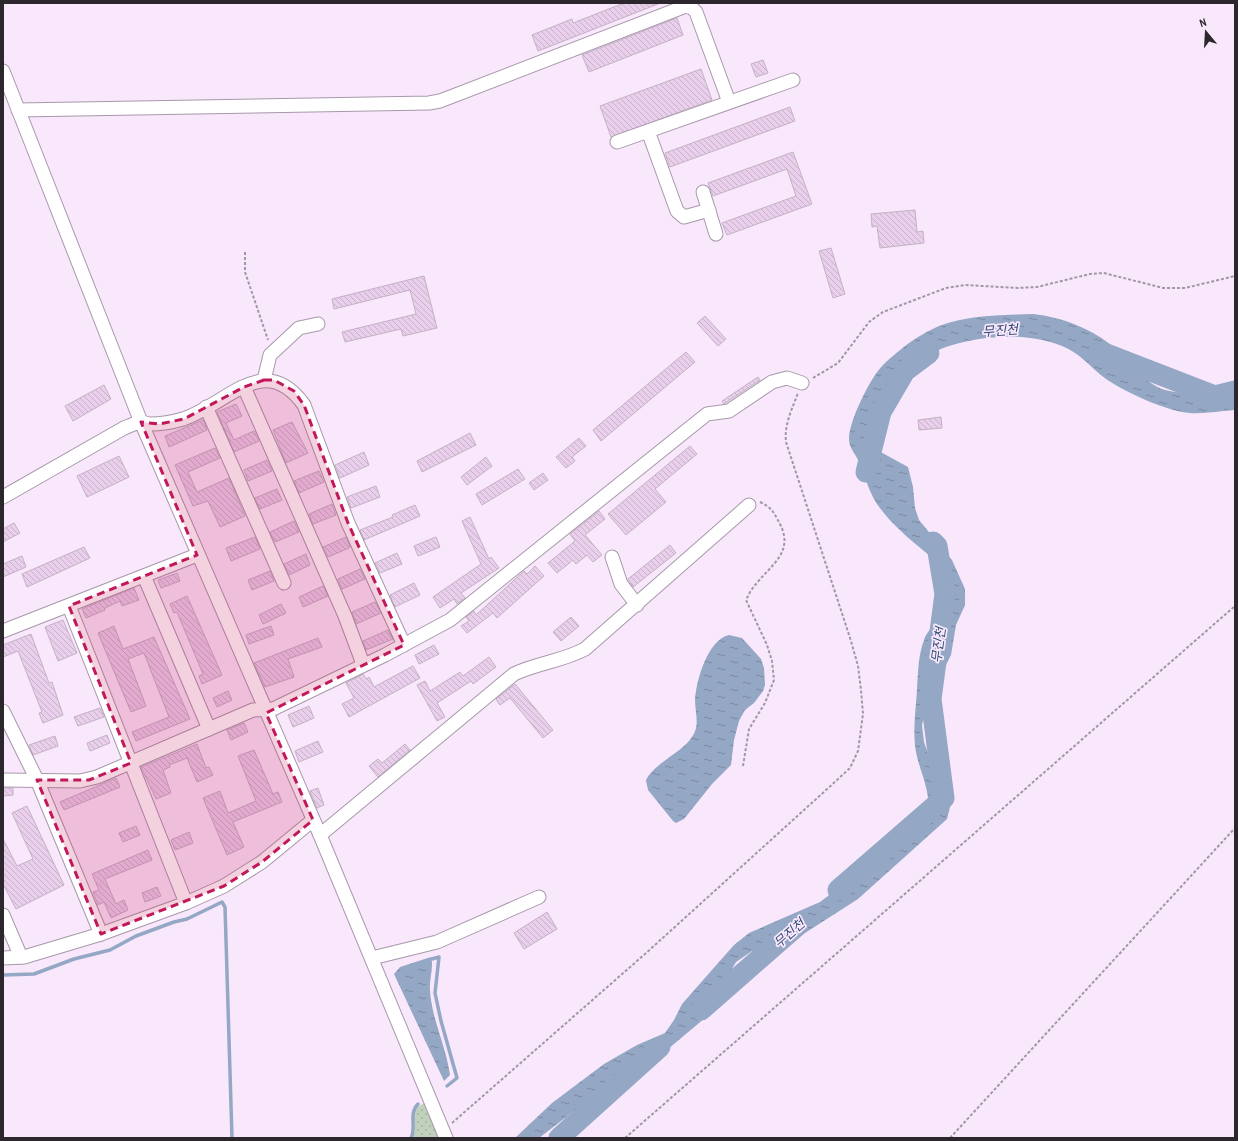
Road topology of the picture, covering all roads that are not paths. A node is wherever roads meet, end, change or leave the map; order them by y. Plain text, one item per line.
1 (3, 71) edge
2 (793, 80) dead end
3 (729, 102) junction
4 (18, 110) junction
5 (648, 131) junction
6 (617, 142) dead end
7 (703, 192) dead end
8 (709, 210) junction
9 (716, 234) dead end
10 (318, 324) dead end
11 (264, 380) junction
12 (802, 383) road end
13 (244, 386) junction
14 (206, 407) junction
15 (141, 422) junction
16 (3, 497) edge
17 (749, 505) road end
18 (197, 555) junction
19 (612, 557) dead end
20 (144, 576) junction
21 (284, 583) dead end
22 (637, 605) junction
23 (69, 606) junction
24 (3, 631) edge
25 (404, 645) junction
26 (363, 664) junction
27 (264, 710) junction
28 (3, 711) edge
29 (210, 729) junction
30 (131, 762) junction
31 (3, 780) edge
32 (37, 780) junction
33 (313, 820) junction
34 (320, 835) junction
35 (538, 897) dead end
36 (186, 903) junction
37 (3, 915) edge
38 (101, 934) junction
39 (21, 957) junction
40 (3, 958) edge
41 (372, 958) junction
42 (445, 1134) edge

1 - 4 street
2 - 3 street
3 - 4 street
3 - 5 street
4 - 15 street
5 - 6 street
5 - 8 street
7 - 8 street
8 - 9 street
10 - 11 street
11 - 13 street
11 - 25 street
12 - 25 street
13 - 14 street
13 - 26 street
14 - 15 street
14 - 21 street
15 - 16 street
15 - 18 street
17 - 22 street
18 - 20 street
18 - 27 street
19 - 22 street
20 - 23 street
20 - 29 street
22 - 34 street
23 - 24 street
23 - 30 street
25 - 26 street
26 - 27 street
27 - 29 street
27 - 33 street
28 - 32 street
29 - 30 street
30 - 32 street
30 - 36 street
31 - 32 street
32 - 38 street
33 - 34 street
33 - 36 street
34 - 41 street
35 - 41 street
36 - 38 street
37 - 39 street
38 - 39 street
39 - 40 street
41 - 42 street

